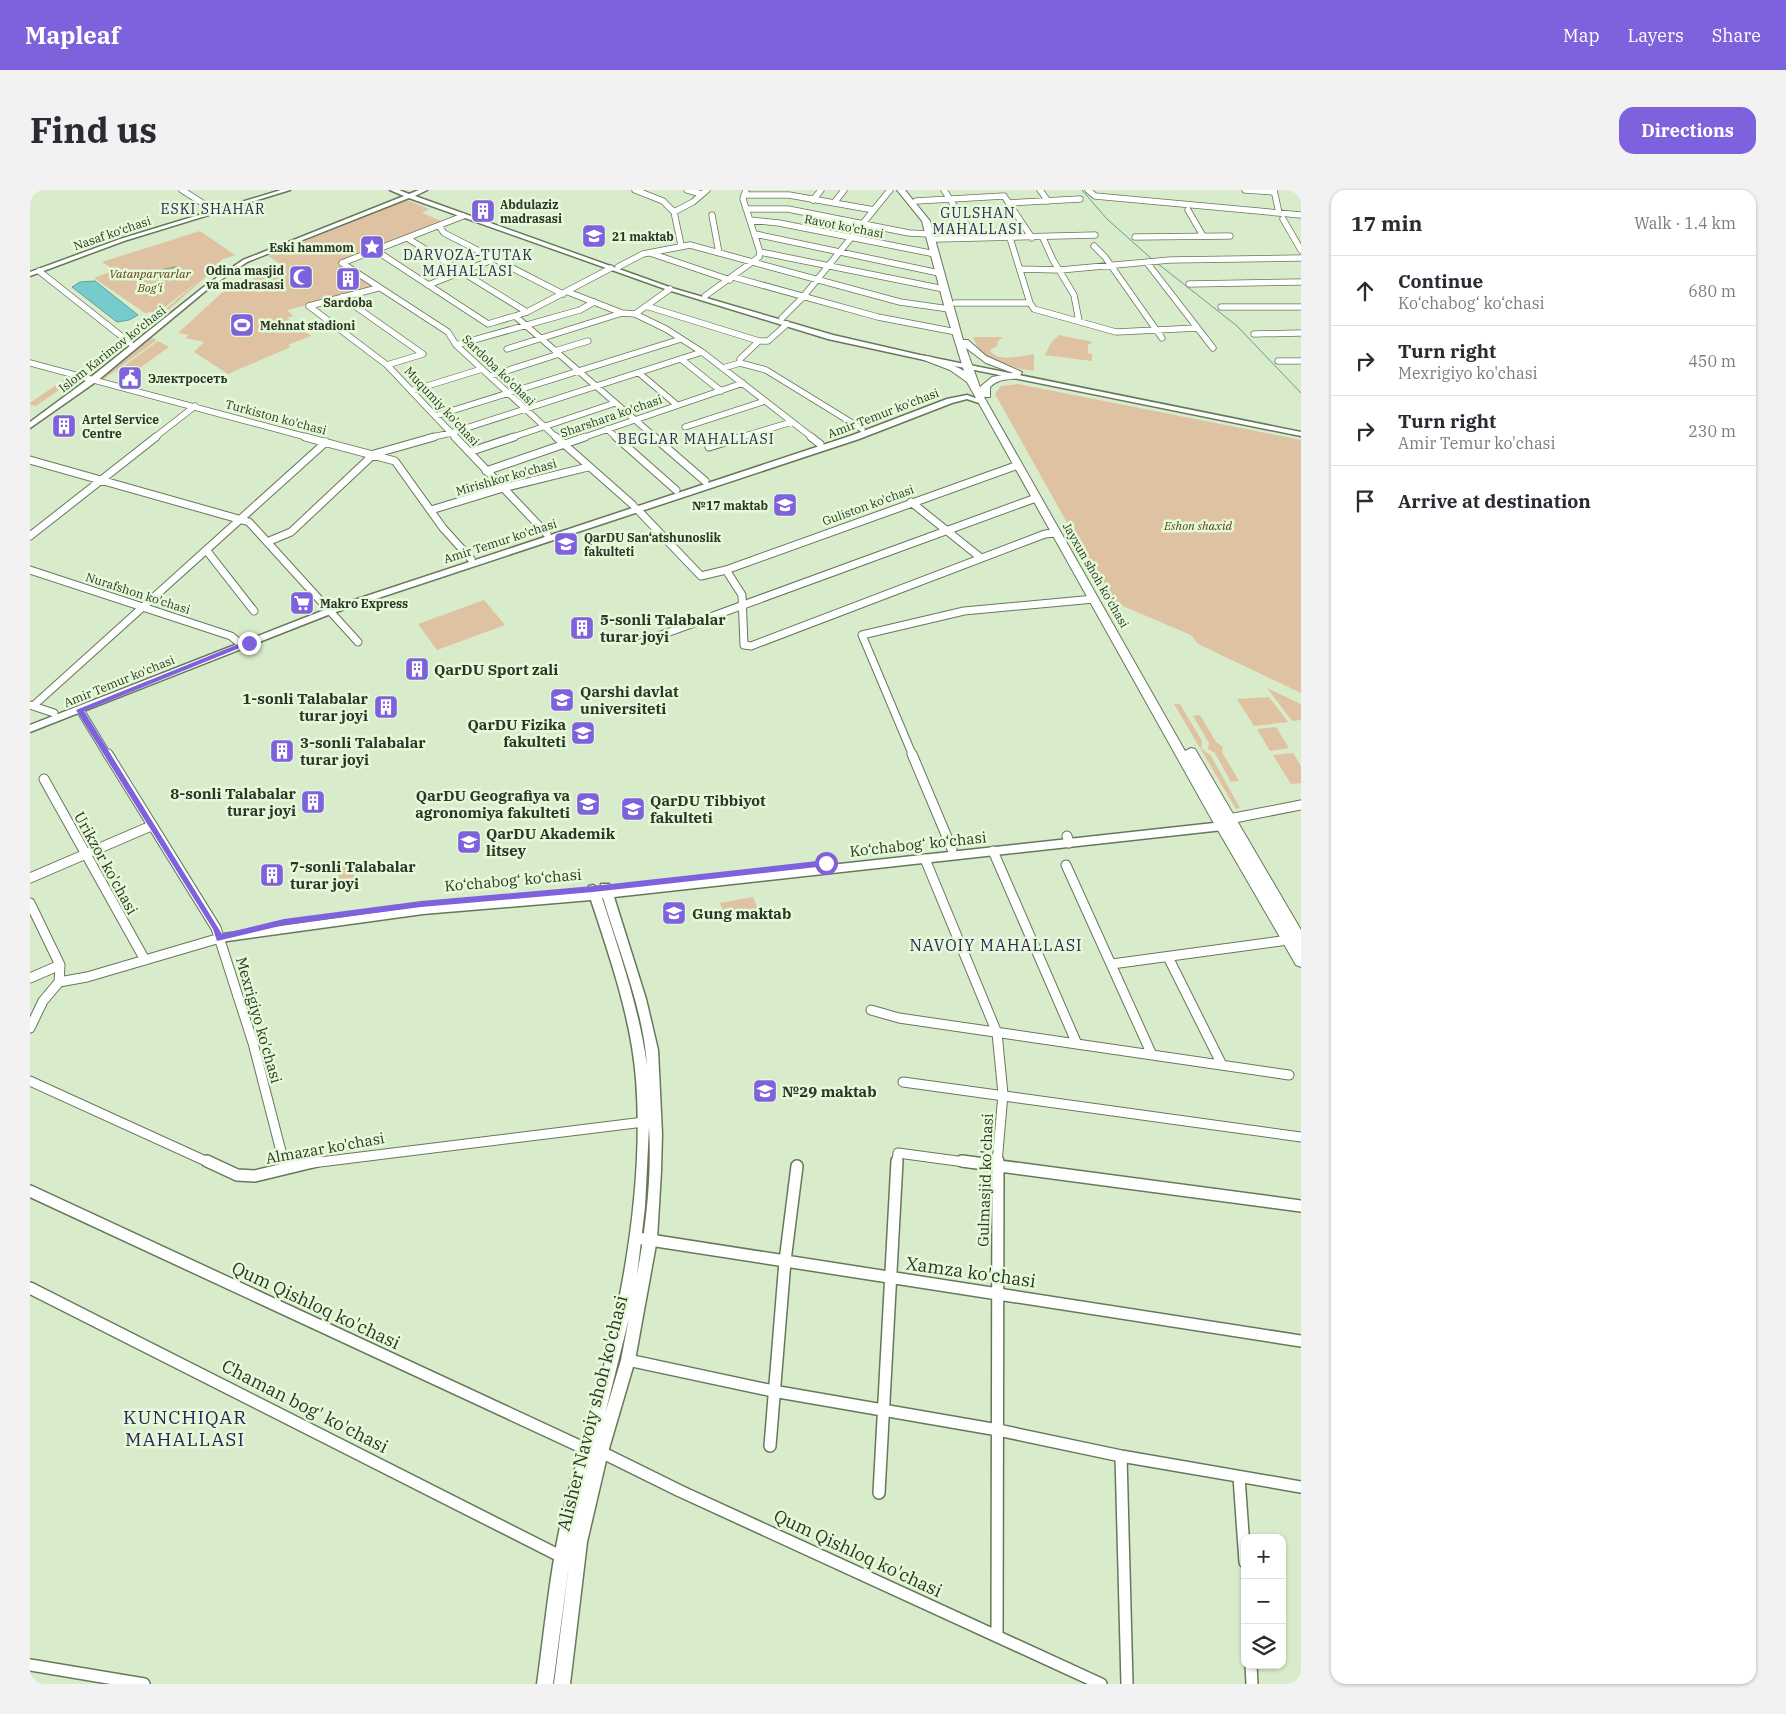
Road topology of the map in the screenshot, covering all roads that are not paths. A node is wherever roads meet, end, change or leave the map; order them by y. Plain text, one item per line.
1 (182, 190) edge
2 (278, 190) edge
3 (286, 190) edge
4 (393, 190) edge
5 (424, 190) edge
6 (635, 190) edge
7 (687, 190) edge
8 (707, 190) edge
9 (786, 190) edge
10 (821, 190) edge
11 (844, 190) edge
12 (890, 190) edge
13 (901, 190) edge
14 (906, 190) edge
15 (944, 190) edge
16 (1002, 190) edge
17 (1040, 190) edge
18 (1088, 190) edge
19 (1245, 190) edge
20 (1274, 191) edge
21 (409, 193) edge
22 (745, 193) edge
23 (702, 194) junction
24 (781, 195) junction
25 (1004, 196) junction
26 (949, 198) junction
27 (1080, 199) dead end
28 (813, 200) junction
29 (916, 201) junction
30 (1048, 201) junction
31 (834, 203) junction
32 (1009, 203) junction
33 (213, 210) junction
34 (746, 210) junction
35 (874, 210) junction
36 (1188, 210) dead end
37 (674, 212) junction
38 (1279, 213) junction
39 (712, 214) dead end
40 (1301, 215) edge
41 (464, 216) junction
42 (1284, 219) dead end
43 (750, 220) junction
44 (862, 224) junction
45 (439, 226) junction
46 (505, 230) junction
47 (755, 234) junction
48 (1095, 235) dead end
49 (933, 236) junction
50 (1203, 236) junction
51 (1230, 236) dead end
52 (852, 237) junction
53 (1135, 237) dead end
54 (407, 238) junction
55 (974, 238) junction
56 (1010, 238) junction
57 (1032, 238) junction
58 (1043, 238) junction
59 (681, 245) junction
60 (1094, 246) dead end
61 (375, 250) junction
62 (1301, 250) edge
63 (760, 252) junction
64 (839, 252) junction
65 (648, 253) junction
66 (720, 253) junction
67 (934, 254) junction
68 (1301, 258) edge
69 (492, 260) junction
70 (1161, 262) joint
71 (754, 263) junction
72 (1151, 263) junction
73 (827, 265) junction
74 (1111, 266) junction
75 (615, 267) junction
76 (1020, 269) junction
77 (30, 270) edge
78 (1060, 270) junction
79 (39, 271) junction
80 (462, 272) junction
81 (940, 273) junction
82 (30, 274) edge
83 (732, 279) junction
84 (817, 280) junction
85 (1301, 282) edge
86 (1189, 284) dead end
87 (428, 285) junction
88 (378, 288) junction
89 (670, 289) junction
90 (944, 289) junction
91 (565, 293) junction
92 (688, 293) junction
93 (194, 294) junction
94 (705, 296) junction
95 (803, 297) junction
96 (342, 298) junction
97 (594, 302) junction
98 (1030, 303) junction
99 (646, 306) junction
100 (952, 306) junction
101 (1221, 307) dead end
102 (1301, 307) edge
103 (527, 312) junction
104 (622, 313) junction
105 (635, 314) junction
106 (515, 316) junction
107 (782, 318) junction
108 (1078, 321) junction
109 (787, 324) junction
110 (526, 326) junction
111 (1197, 328) junction
112 (1156, 330) junction
113 (1254, 334) dead end
114 (1301, 334) edge
115 (1162, 338) dead end
116 (541, 339) junction
117 (681, 339) junction
118 (960, 339) junction
119 (759, 340) junction
120 (588, 341) dead end
121 (130, 343) junction
122 (456, 346) junction
123 (1213, 348) dead end
124 (508, 350) dead end
125 (557, 352) junction
126 (702, 352) junction
127 (933, 356) junction
128 (920, 357) junction
129 (682, 359) junction
130 (1278, 361) dead end
131 (1301, 361) edge
132 (30, 363) edge
133 (740, 363) junction
134 (387, 365) junction
135 (969, 365) junction
136 (723, 368) junction
137 (482, 369) junction
138 (577, 370) junction
139 (639, 373) junction
140 (1017, 374) junction
141 (490, 376) junction
142 (86, 377) junction
143 (94, 379) junction
144 (742, 383) junction
145 (972, 383) junction
146 (595, 386) junction
147 (411, 390) junction
148 (721, 391) junction
149 (506, 393) junction
150 (984, 399) junction
151 (766, 402) junction
152 (614, 403) junction
153 (677, 405) junction
154 (194, 406) junction
155 (524, 410) junction
156 (435, 416) junction
157 (30, 418) edge
158 (635, 419) junction
159 (792, 422) junction
160 (30, 426) edge
161 (543, 426) junction
162 (684, 427) dead end
163 (607, 429) junction
164 (862, 429) junction
165 (1301, 429) edge
166 (451, 433) junction
167 (1301, 434) edge
168 (326, 442) junction
169 (563, 444) junction
170 (820, 444) junction
171 (709, 447) dead end
172 (469, 452) junction
173 (374, 454) junction
174 (30, 460) edge
175 (1018, 464) junction
176 (588, 467) junction
177 (486, 471) junction
178 (102, 480) junction
179 (705, 481) junction
180 (502, 488) junction
181 (676, 490) junction
182 (1036, 498) junction
183 (911, 502) junction
184 (635, 507) junction
185 (431, 510) junction
186 (242, 520) junction
187 (945, 530) junction
188 (1056, 532) junction
189 (547, 534) junction
190 (30, 536) edge
191 (267, 542) junction
192 (207, 551) junction
193 (471, 558) junction
194 (981, 558) junction
195 (30, 570) edge
196 (726, 570) junction
197 (1099, 602) junction
198 (743, 604) junction
199 (144, 607) junction
200 (329, 608) junction
201 (254, 611) dead end
202 (237, 641) junction
203 (358, 642) dead end
204 (642, 642) dead end
205 (31, 705) edge
206 (80, 710) junction
207 (54, 713) junction
208 (30, 722) edge
209 (30, 729) edge
210 (44, 779) dead end
211 (1301, 805) edge
212 (1225, 823) junction
213 (151, 826) junction
214 (1068, 839) junction
215 (951, 852) junction
216 (992, 852) junction
217 (86, 854) junction
218 (925, 859) junction
219 (1066, 865) dead end
220 (30, 878) edge
221 (600, 891) junction
222 (30, 903) edge
223 (1297, 929) edge
224 (220, 938) junction
225 (1288, 940) junction
226 (1301, 942) edge
227 (1168, 957) junction
228 (145, 960) junction
229 (1301, 962) edge
230 (1112, 964) junction
231 (60, 965) junction
232 (30, 978) edge
233 (59, 982) junction
234 (871, 1010) dead end
235 (30, 1028) edge
236 (997, 1033) junction
237 (1077, 1044) junction
238 (1152, 1055) junction
239 (1222, 1065) junction
240 (1289, 1075) dead end
241 (30, 1082) edge
242 (903, 1082) dead end
243 (1003, 1094) junction
244 (644, 1122) junction
245 (1301, 1137) edge
246 (797, 1166) dead end
247 (285, 1167) junction
248 (997, 1168) junction
249 (30, 1191) edge
250 (1301, 1206) edge
251 (643, 1238) junction
252 (785, 1261) junction
253 (891, 1279) junction
254 (30, 1288) edge
255 (998, 1293) junction
256 (1301, 1341) edge
257 (628, 1360) junction
258 (773, 1391) junction
259 (882, 1410) junction
260 (998, 1430) junction
261 (770, 1446) dead end
262 (595, 1451) junction
263 (1121, 1456) junction
264 (1239, 1477) junction
265 (1301, 1487) edge
266 (879, 1493) dead end
267 (1243, 1534) edge
268 (562, 1557) junction
269 (997, 1636) junction
270 (30, 1665) edge
271 (1251, 1669) edge
272 (545, 1682) edge
273 (144, 1684) edge
274 (562, 1684) edge
275 (1101, 1684) edge
276 (1128, 1684) edge
277 (1252, 1684) edge

1 - 33 street
2 - 33 main road, Nasaf ko‘chasi
3 - 33 main road, Nasaf ko‘chasi
4 - 21 main road
5 - 21 main road, Islom Karimov ko‘chasi
6 - 37 street
7 - 23 street
8 - 23 street
9 - 24 street
10 - 28 street
11 - 31 street
12 - 35 street
13 - 49 highway, Jayxun shoh ko'chasi
14 - 29 highway, Jayxun shoh ko'chasi
15 - 26 street
16 - 25 street
17 - 30 street
18 - 38 street
19 - 20 street
20 - 38 street
21 - 41 main road
21 - 46 main road
21 - 93 main road, Islom Karimov ko‘chasi
22 - 24 street
22 - 34 street
23 - 37 street
24 - 28 street
25 - 26 street
25 - 32 street
26 - 29 street
26 - 55 street
27 - 30 street
28 - 31 street
29 - 49 highway, Jayxun shoh ko'chasi
30 - 32 street
31 - 35 street
32 - 57 street
33 - 77 main road, Nasaf ko‘chasi
33 - 79 main road, Nasaf ko‘chasi
34 - 43 street
34 - 44 street
35 - 44 street
36 - 50 street
37 - 59 street
38 - 40 street
39 - 66 street
41 - 45 street
41 - 46 main road
42 - 62 street
43 - 47 street
43 - 52 street, Ravot ko'chasi
44 - 49 street
44 - 52 street
45 - 54 street
45 - 69 street
46 - 75 main road
47 - 63 street
47 - 64 street
48 - 58 street
49 - 55 street
49 - 67 highway, Jayxun shoh ko'chasi
49 - 100 highway, Jayxun shoh ko'chasi
50 - 51 street
50 - 53 street
52 - 64 street
52 - 67 street, Ravot ko'chasi
54 - 61 street
54 - 80 street
55 - 56 street
56 - 57 street
56 - 76 street
57 - 58 street
58 - 78 street
59 - 65 street
59 - 66 street
60 - 74 street
61 - 87 street
61 - 88 street, Sardoba ko'chasi
63 - 71 street
63 - 73 street
64 - 73 street
64 - 81 street
65 - 75 street
65 - 83 street
66 - 71 street
67 - 81 highway, Jayxun shoh ko'chasi
68 - 70 street
69 - 80 street
69 - 91 street
70 - 72 street
71 - 83 street
71 - 84 street
72 - 74 street
72 - 111 street
73 - 84 street
73 - 90 street
74 - 78 street
74 - 112 street
75 - 89 main road
75 - 91 street
75 - 92 main road
76 - 78 street
76 - 98 street
78 - 108 street
79 - 82 main road, Nasaf ko‘chasi
79 - 121 street
80 - 87 street
80 - 103 street
81 - 90 highway, Jayxun shoh ko'chasi
83 - 94 street
83 - 95 street
84 - 95 street
84 - 100 street
85 - 86 street
87 - 106 street
88 - 96 street
88 - 122 street, Sardoba ko'chasi
89 - 92 main road
89 - 99 street
90 - 100 highway, Jayxun shoh ko'chasi
91 - 97 street
91 - 103 street
92 - 94 main road
92 - 109 main road
93 - 121 main road, Islom Karimov ko‘chasi
93 - 143 main road, Islom Karimov ko‘chasi
94 - 107 main road
95 - 107 street
95 - 118 street
96 - 134 street, Muqumiy ko'chasi
96 - 134 street
97 - 104 street
97 - 110 street
98 - 100 street
98 - 108 street
99 - 105 street
99 - 119 street
100 - 118 highway, Jayxun shoh ko'chasi
101 - 102 street
103 - 106 street
104 - 105 street
104 - 116 street
105 - 117 street
106 - 110 street
107 - 127 main road
108 - 112 street
109 - 119 street
109 - 128 main road
110 - 116 street
110 - 122 street
111 - 112 street
111 - 123 street
112 - 115 street
113 - 114 street
116 - 124 street
116 - 125 street
117 - 126 street
117 - 138 street
118 - 127 highway
118 - 135 highway, Jayxun shoh ko'chasi
118 - 140 highway
119 - 133 street
120 - 125 street
121 - 142 main road, Islom Karimov ko‘chasi
122 - 137 street, Sardoba ko'chasi
125 - 138 street
125 - 141 street
126 - 129 street
126 - 136 street
127 - 135 main road
128 - 135 main road
128 - 145 highway
129 - 139 street
129 - 148 street
130 - 131 street
132 - 142 street, Turkiston ko'chasi
133 - 136 street
133 - 164 street
134 - 147 street, Muqumiy ko'chasi
135 - 140 main road
135 - 145 highway, Jayxun shoh ko'chasi
135 - 150 highway, Jayxun shoh ko'chasi
136 - 144 street
137 - 141 street, Sardoba ko'chasi
137 - 147 street
138 - 146 street
138 - 149 street
139 - 146 street
139 - 153 street
140 - 150 highway
140 - 165 main road
140 - 167 main road
141 - 149 street, Sardoba ko'chasi
142 - 143 street, Turkiston ko'chasi
142 - 157 main road, Islom Karimov ko‘chasi
143 - 154 street, Turkiston ko'chasi
143 - 160 main road, Islom Karimov ko‘chasi
144 - 148 street, Sharshara ko'chasi
144 - 151 street
145 - 150 highway, Jayxun shoh ko'chasi
145 - 164 main road, Amir Temur ko'chasi
146 - 152 street
146 - 155 street
147 - 156 street, Muqumiy ko'chasi
148 - 153 street, Sharshara ko'chasi
149 - 155 street, Sardoba ko'chasi
149 - 156 street
150 - 175 highway, Jayxun shoh ko'chasi
150 - 184 main road, Amir Temur ko'chasi
150 - 197 highway, Jayxun shoh ko'chasi
151 - 159 street
151 - 162 street
152 - 158 street
152 - 161 street
153 - 158 street, Sharshara ko'chasi
154 - 168 street, Turkiston ko'chasi
154 - 178 street
155 - 161 street, Sardoba ko'chasi
155 - 166 street
156 - 166 street, Muqumiy ko'chasi
158 - 163 street, Sharshara ko'chasi
158 - 179 street
159 - 170 street
159 - 171 street
161 - 169 street, Sardoba ko'chasi
161 - 172 street
163 - 169 street, Sharshara ko'chasi
163 - 181 street
164 - 170 main road, Amir Temur ko'chasi
166 - 172 street, Muqumiy ko'chasi
166 - 173 street
168 - 173 street, Turkiston ko'chasi
168 - 186 street
169 - 176 street, Sardoba ko'chasi
169 - 177 street, Sharshara ko'chasi
170 - 179 main road, Amir Temur ko'chasi
172 - 177 street, Muqumiy ko'chasi
173 - 185 street, Turkiston ko'chasi
173 - 191 street
174 - 178 street
175 - 182 highway, Jayxun shoh ko'chasi
175 - 183 street, Guliston ko'chasi
176 - 180 street, Mirishkor ko'chasi
176 - 184 street, Sardoba ko'chasi
177 - 180 street, Muqumiy ko'chasi
178 - 186 street
178 - 190 street
179 - 181 main road, Amir Temur ko'chasi
180 - 185 street, Mirishkor ko'chasi
180 - 189 street, Muqumiy ko'chasi
181 - 184 main road, Amir Temur ko'chasi
182 - 187 street
182 - 188 highway, Jayxun shoh ko'chasi
183 - 187 street
183 - 196 street, Guliston ko'chasi
184 - 189 main road, Amir Temur ko'chasi
184 - 196 street, Sardoba ko'chasi
184 - 200 main road, Amir Temur ko'chasi
185 - 193 street, Turkiston ko'chasi
186 - 191 street
186 - 192 street
187 - 194 street
187 - 198 street
188 - 194 street
188 - 197 highway, Jayxun shoh ko'chasi
189 - 193 main road, Amir Temur ko'chasi
191 - 200 street
192 - 199 street
192 - 201 street
193 - 200 main road, Amir Temur ko'chasi
194 - 198 street
195 - 199 street, Nurafshon ko'chasi
196 - 198 street
197 - 212 highway, Jayxun shoh ko'chasi
197 - 215 street
198 - 204 street
199 - 202 street, Nurafshon ko'chasi
199 - 205 street
200 - 202 main road, Amir Temur ko'chasi
200 - 203 street
200 - 206 main road, Amir Temur ko'chasi
202 - 207 main road, Amir Temur ko'chasi
205 - 207 street
206 - 209 main road, Amir Temur ko'chasi
206 - 213 street, Mexrigiyo ko'chasi
207 - 208 main road, Amir Temur ko'chasi
210 - 217 street, Urikzor ko'chasi
211 - 212 street
212 - 214 main road, Ko‘chabog‘ ko‘chasi
212 - 223 highway, Jayxun shoh ko'chasi
212 - 225 highway, Jayxun shoh ko'chasi
213 - 217 street
213 - 224 street, Mexrigiyo ko'chasi
214 - 215 main road, Ko‘chabog‘ ko‘chasi
214 - 216 main road, Ko‘chabog‘ ko‘chasi
215 - 216 main road, Ko‘chabog‘ ko‘chasi
215 - 218 main road, Ko‘chabog‘ ko‘chasi
215 - 221 main road, Ko‘chabog‘ ko‘chasi
216 - 237 street
217 - 220 street
217 - 228 street, Urikzor ko'chasi
218 - 221 main road, Ko‘chabog‘ ko‘chasi
218 - 236 street, Gulmasjid ko'chasi
219 - 230 street
221 - 224 main road, Ko‘chabog‘ ko‘chasi
221 - 244 main road, Alisher Navoiy shoh ko'chasi
221 - 251 main road, Alisher Navoiy shoh ko'chasi
222 - 231 street
223 - 226 highway, Jayxun shoh ko'chasi
224 - 228 street, Ko‘chabog‘ ko‘chasi
224 - 247 street, Mexrigiyo ko'chasi
225 - 227 street
225 - 229 highway, Jayxun shoh ko'chasi
227 - 230 street
227 - 239 street
228 - 233 street, Ko‘chabog‘ ko‘chasi
230 - 238 street
231 - 232 street
231 - 233 street
233 - 235 street
234 - 236 street
236 - 237 street
236 - 243 street, Gulmasjid ko'chasi
237 - 238 street
238 - 239 street
239 - 240 street
241 - 247 street, Almazar ko'chasi
242 - 243 street
243 - 245 street
243 - 248 street, Gulmasjid ko'chasi
244 - 247 street, Almazar ko'chasi
244 - 251 main road, Alisher Navoiy shoh ko'chasi
246 - 252 street
248 - 250 street
248 - 253 street
248 - 255 street, Gulmasjid ko'chasi
249 - 262 street, Qum Qishloq ko'chasi
251 - 252 street, Xamza ko'chasi
251 - 257 main road, Alisher Navoiy shoh ko'chasi
251 - 262 main road, Alisher Navoiy shoh ko'chasi
252 - 253 street, Xamza ko'chasi
252 - 258 street
253 - 255 street, Xamza ko'chasi
253 - 259 street
254 - 268 street, Chaman bog' ko'chasi
255 - 256 street, Xamza ko'chasi
255 - 260 street, Gulmasjid ko'chasi
257 - 258 street
257 - 262 main road, Alisher Navoiy shoh ko'chasi
258 - 259 street
258 - 261 street
259 - 260 street
259 - 266 street
260 - 263 street
260 - 269 street, Gulmasjid ko'chasi
262 - 268 main road, Alisher Navoiy shoh ko'chasi
262 - 269 street, Qum Qishloq ko'chasi
262 - 274 main road, Alisher Navoiy shoh ko'chasi
263 - 264 street
263 - 276 street
264 - 265 street
264 - 267 street
268 - 272 main road, Alisher Navoiy shoh ko'chasi
269 - 275 street, Qum Qishloq ko'chasi
270 - 273 street
271 - 277 street

